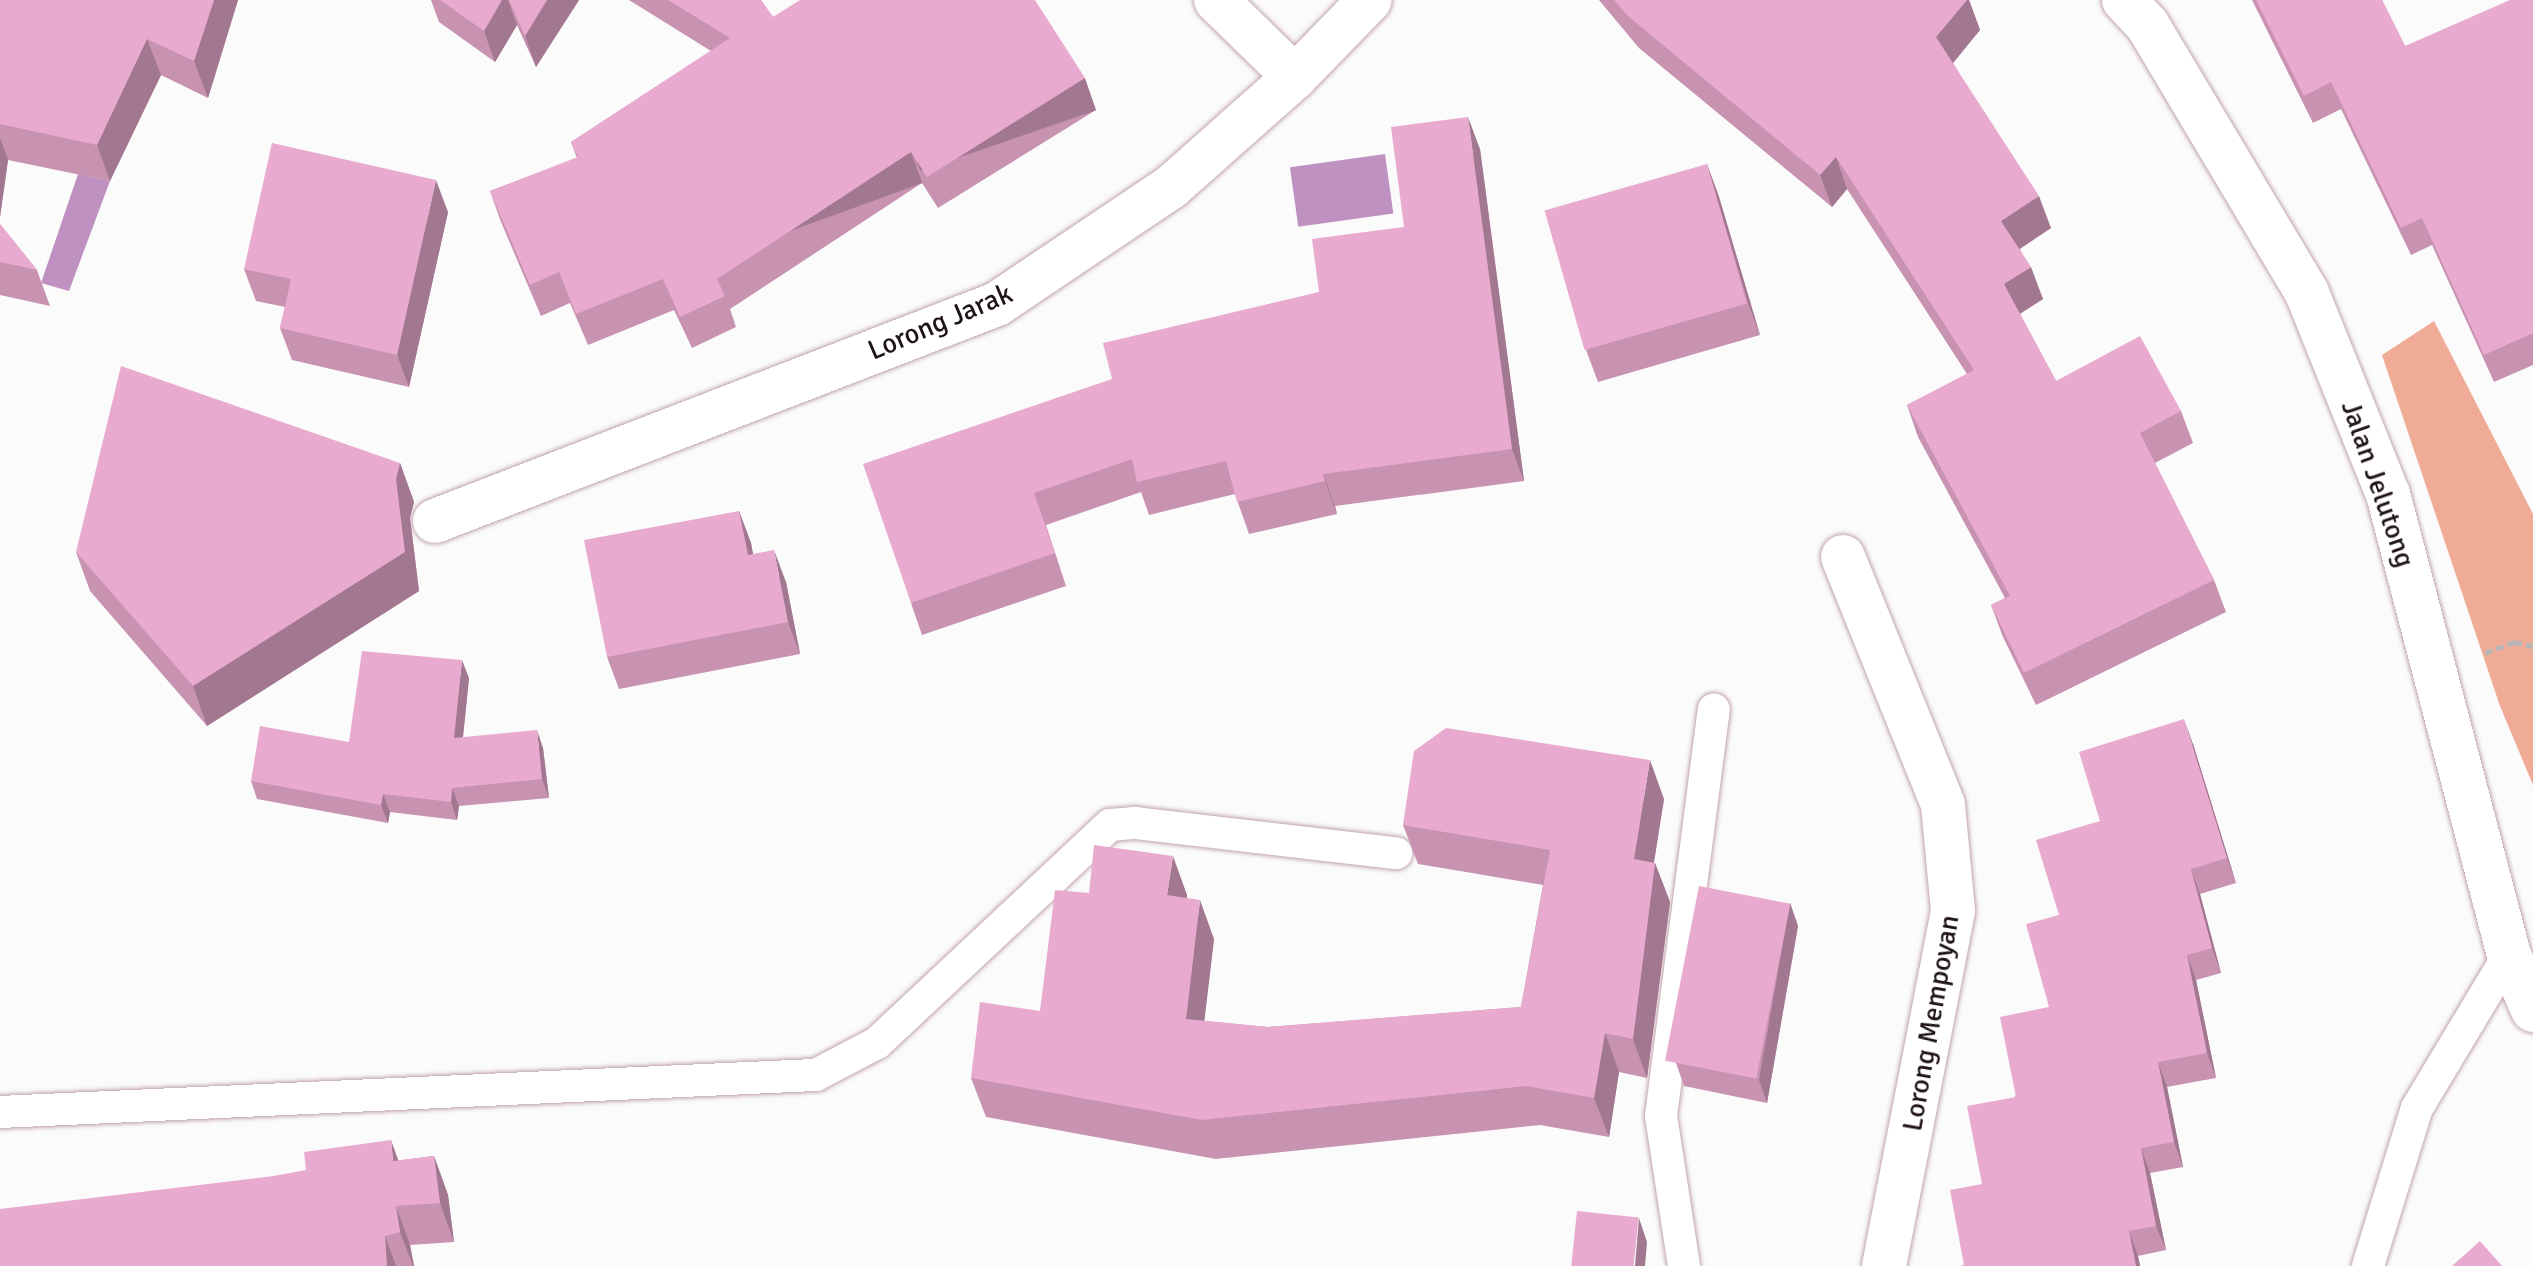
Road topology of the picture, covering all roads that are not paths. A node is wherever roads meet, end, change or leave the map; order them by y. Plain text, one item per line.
1 (1216, 0) edge
2 (1370, 0) edge
3 (2124, 0) edge
4 (1295, 77) junction
5 (435, 521) dead end
6 (1843, 557) dead end
7 (1714, 709) dead end
8 (1396, 853) dead end
9 (2509, 955) junction
10 (2533, 1010) edge
11 (0, 1112) edge
12 (1684, 1266) edge
13 (1884, 1266) edge
14 (2368, 1266) edge

1 - 4 street
2 - 4 street, Lorong Jarak
3 - 9 street, Jalan Jelutong
4 - 5 street, Lorong Jarak
6 - 13 street, Lorong Mempoyan
7 - 12 lane
8 - 11 lane
9 - 10 street, Jalan Jelutong
9 - 14 lane

